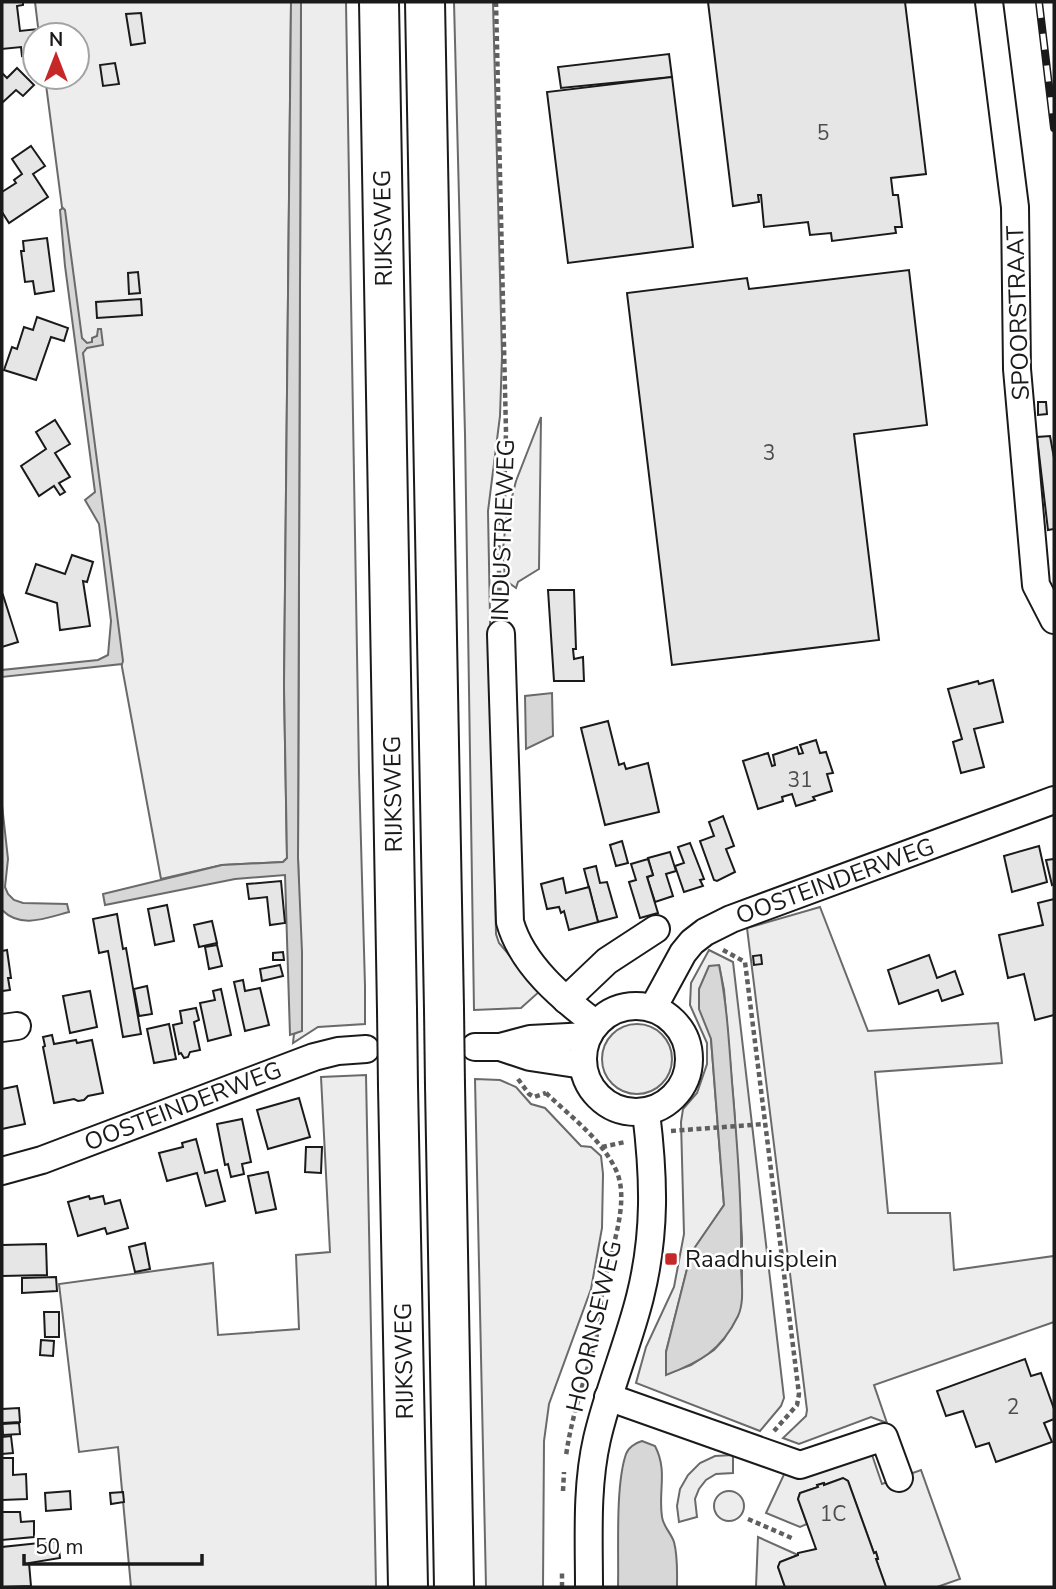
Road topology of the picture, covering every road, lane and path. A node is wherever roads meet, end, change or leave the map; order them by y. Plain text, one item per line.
1 (379, 2) edge
2 (425, 2) edge
3 (496, 2) edge
4 (989, 2) edge
5 (1054, 620) edge
6 (501, 634) joint
7 (1054, 800) edge
8 (656, 929) dead end
9 (705, 932) junction
10 (566, 1000) junction
11 (653, 1008) junction
12 (592, 1030) junction
13 (366, 1049) dead end
14 (583, 1065) junction
15 (517, 1079) dead end
16 (646, 1112) junction
17 (764, 1124) junction
18 (714, 1128) dead end
19 (2, 1171) edge
20 (608, 1397) junction
21 (770, 1454) junction
22 (566, 1458) dead end
23 (564, 1469) dead end
24 (899, 1478) dead end
25 (562, 1495) dead end
26 (748, 1519) dead end
27 (794, 1539) dead end
28 (562, 1561) dead end
29 (408, 1587) edge
30 (454, 1587) edge
31 (562, 1587) edge
32 (589, 1587) edge

1 - 29 highway, RIJKSWEG, bridge
2 - 30 highway, RIJKSWEG, bridge
3 - 6 path, INDUSTRIEWEG
4 - 5 street, SPOORSTRAAT
6 - 10 street, INDUSTRIEWEG
7 - 9 street, OOSTEINDERWEG
8 - 10 street
9 - 11 street, OOSTEINDERWEG
9 - 17 path
10 - 12 street, INDUSTRIEWEG
11 - 12 street
11 - 16 street
12 - 14 street
12 - 14 street
13 - 19 street, OOSTEINDERWEG
14 - 16 street
15 - 22 path, HOORNSEWEG
16 - 20 street, HOORNSEWEG
17 - 18 path
17 - 21 path
20 - 21 street
20 - 32 street, HOORNSEWEG
21 - 24 street
23 - 25 path
26 - 27 path
28 - 31 path

